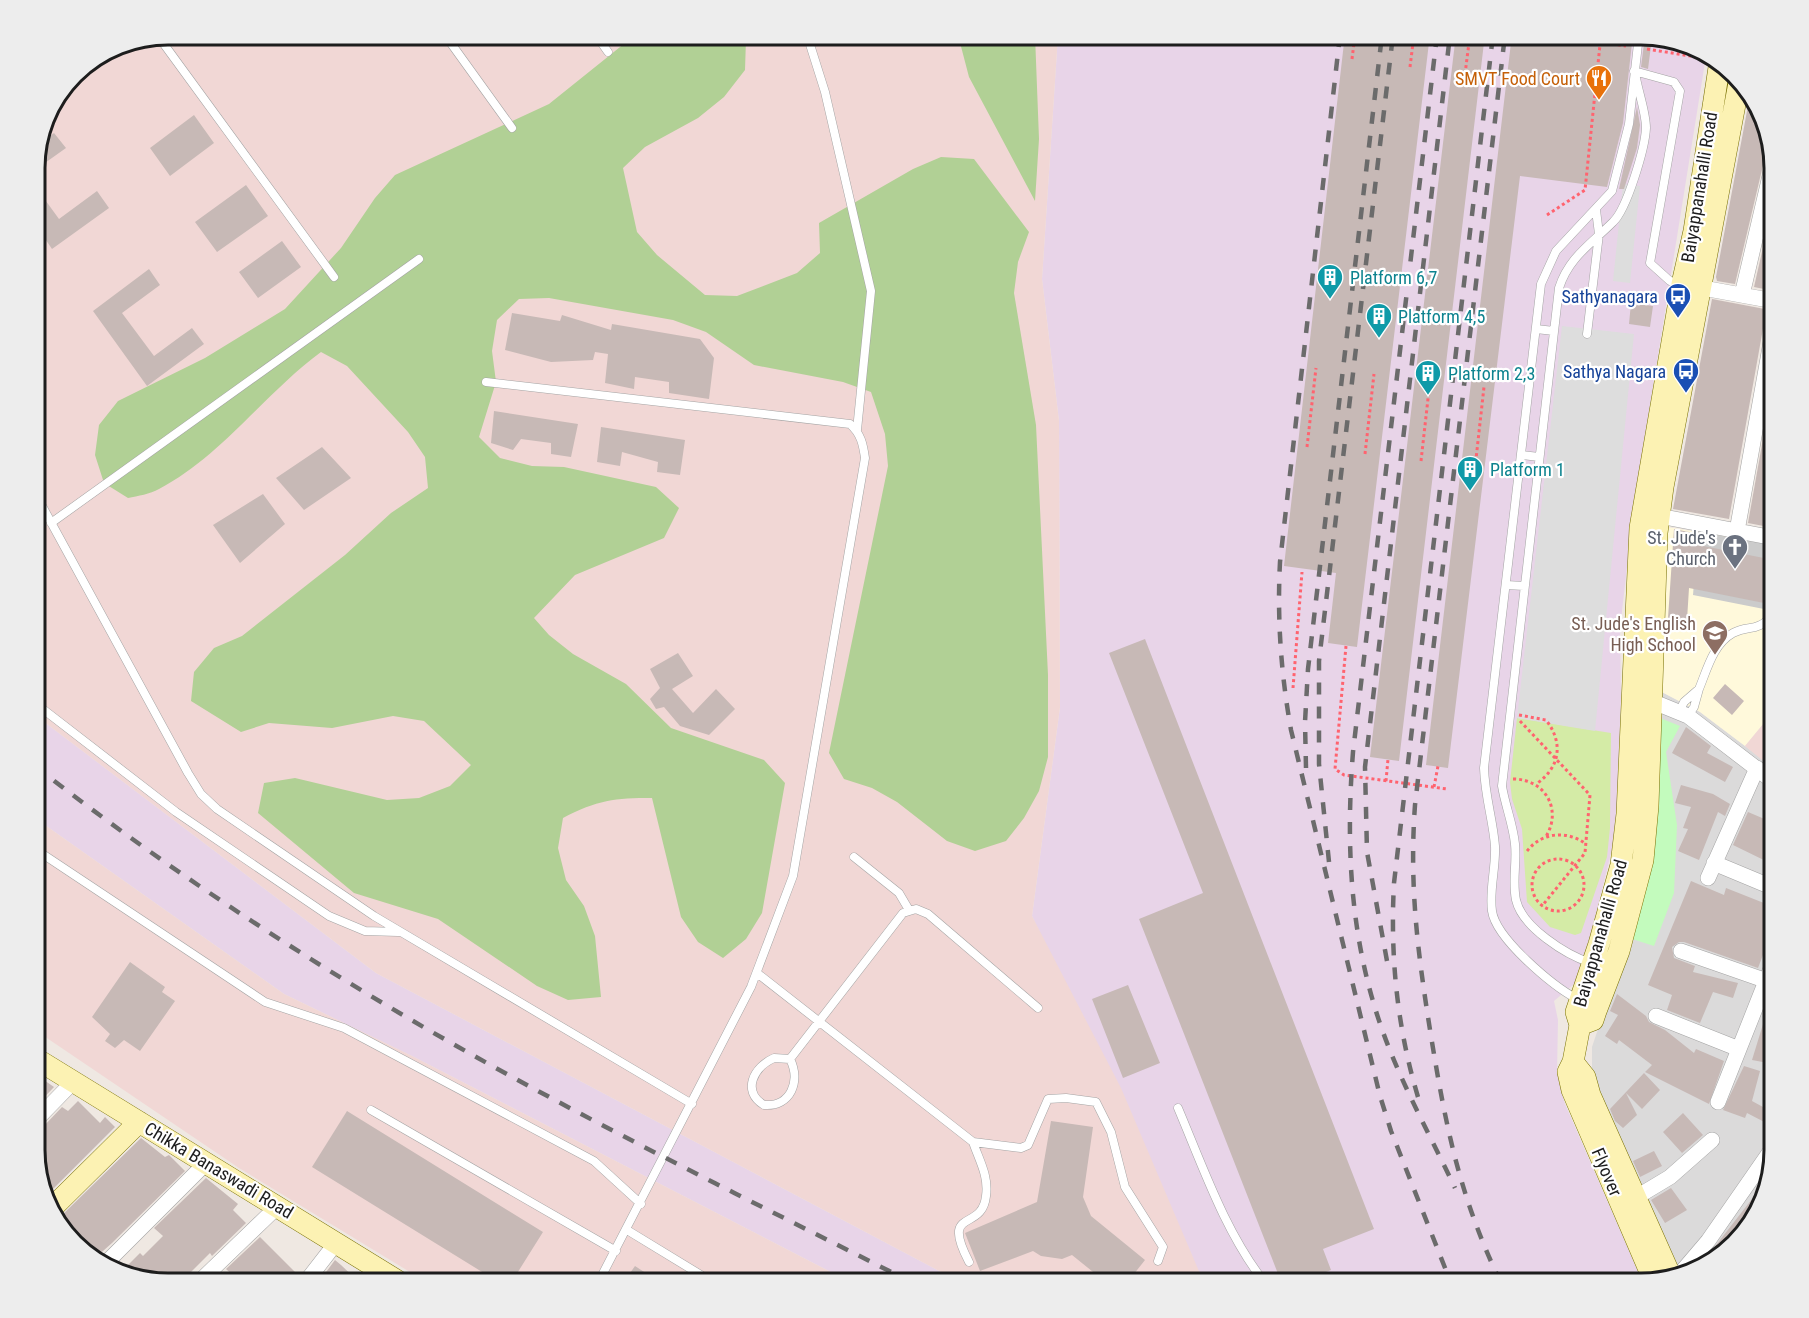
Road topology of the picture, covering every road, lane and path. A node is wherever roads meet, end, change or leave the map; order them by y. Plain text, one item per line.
1 (165, 45) edge
2 (453, 45) edge
3 (603, 45) edge
4 (810, 45) edge
5 (1354, 45) edge
6 (1413, 45) edge
7 (1469, 45) edge
8 (1600, 45) edge
9 (1638, 45) edge
10 (1655, 51) dead end
11 (608, 52) dead end
12 (1693, 57) edge
13 (1352, 59) dead end
14 (1410, 67) dead end
15 (1713, 68) edge
16 (1634, 71) junction
17 (1465, 74) dead end
18 (1737, 91) edge
19 (512, 128) dead end
20 (1764, 201) edge
21 (1596, 210) junction
22 (1547, 215) dead end
23 (1599, 234) junction
24 (418, 259) dead end
25 (334, 277) dead end
26 (1690, 286) junction
27 (1742, 295) junction
28 (1764, 299) edge
29 (1536, 329) junction
30 (1554, 331) junction
31 (1587, 334) dead end
32 (1316, 368) dead end
33 (1374, 374) dead end
34 (1430, 381) dead end
35 (1764, 381) edge
36 (486, 382) dead end
37 (1484, 387) dead end
38 (857, 430) junction
39 (1307, 447) dead end
40 (1365, 454) dead end
41 (1521, 455) junction
42 (1539, 457) junction
43 (1421, 461) dead end
44 (1475, 468) dead end
45 (45, 512) edge
46 (1659, 516) junction
47 (51, 523) junction
48 (1737, 531) junction
49 (1764, 536) edge
50 (1302, 572) dead end
51 (1506, 585) junction
52 (1524, 586) junction
53 (1764, 623) edge
54 (1346, 646) dead end
55 (1293, 688) dead end
56 (1641, 698) junction
57 (45, 711) edge
58 (1683, 714) junction
59 (1388, 759) dead end
60 (1557, 760) junction
61 (1438, 766) dead end
62 (1756, 768) junction
63 (1764, 774) edge
64 (1386, 781) junction
65 (1502, 782) junction
66 (1536, 784) junction
67 (1434, 787) junction
68 (1447, 789) dead end
69 (1545, 838) junction
70 (1586, 844) junction
71 (1526, 852) dead end
72 (45, 856) edge
73 (854, 857) dead end
74 (1714, 863) junction
75 (1575, 866) junction
76 (1708, 878) dead end
77 (1764, 884) edge
78 (1542, 906) junction
79 (909, 910) junction
80 (400, 932) junction
81 (1681, 951) dead end
82 (1602, 967) junction
83 (757, 973) junction
84 (1764, 980) edge
85 (1764, 988) edge
86 (1588, 1006) junction
87 (1038, 1008) dead end
88 (1656, 1016) dead end
89 (819, 1019) junction
90 (1739, 1049) junction
91 (790, 1059) junction
92 (45, 1064) edge
93 (1571, 1072) junction
94 (73, 1082) junction
95 (1718, 1102) dead end
96 (692, 1104) junction
97 (1178, 1108) dead end
98 (45, 1110) edge
99 (371, 1110) dead end
100 (139, 1122) junction
101 (1712, 1140) dead end
102 (973, 1142) junction
103 (1763, 1161) edge
104 (207, 1162) junction
105 (1635, 1198) junction
106 (57, 1202) edge
107 (641, 1204) junction
108 (278, 1206) junction
109 (627, 1230) junction
110 (336, 1243) junction
111 (616, 1251) junction
112 (110, 1259) edge
113 (1158, 1261) dead end
114 (969, 1262) dead end
115 (1690, 1263) edge
116 (1668, 1270) edge
117 (209, 1273) edge
118 (313, 1273) edge
119 (384, 1273) edge
120 (604, 1273) edge
121 (697, 1273) edge
122 (1258, 1273) edge
123 (1651, 1273) edge

1 - 25 lane
2 - 19 lane
3 - 11 lane
4 - 38 lane
5 - 13 path
6 - 14 path
7 - 17 path
8 - 22 path
9 - 16 lane
10 - 12 path
15 - 26 street, Baiyappanahalli Road
16 - 21 lane
16 - 23 lane
16 - 26 lane
18 - 26 street, Baiyappanahalli Road
20 - 27 street
21 - 23 lane
21 - 29 lane
23 - 30 lane
23 - 31 lane
24 - 47 lane
26 - 27 street
26 - 46 street, Baiyappanahalli Road
26 - 56 street, Baiyappanahalli Road
27 - 28 street
29 - 30 lane
29 - 41 lane
30 - 42 lane
32 - 39 path
33 - 40 path
34 - 43 path
35 - 48 street
36 - 38 lane
37 - 44 path
38 - 83 lane
41 - 42 lane
41 - 51 lane
42 - 52 lane
45 - 47 lane
46 - 48 street
46 - 56 street, Baiyappanahalli Road
47 - 80 lane
48 - 49 street
50 - 55 path
51 - 52 lane
51 - 86 lane
52 - 65 lane
53 - 58 lane
54 - 64 path
56 - 58 street
56 - 82 street, Baiyappanahalli Road
57 - 80 lane
58 - 62 street
59 - 64 path
60 - 60 path
60 - 66 path
60 - 70 path
61 - 67 path
62 - 63 street
62 - 74 street
64 - 67 path
65 - 66 path
65 - 82 lane
66 - 69 path
67 - 68 path
69 - 70 path
69 - 71 path
70 - 75 path
72 - 107 lane
73 - 79 lane
74 - 76 street
74 - 77 street
75 - 78 path
75 - 78 path
75 - 78 path
79 - 87 lane
79 - 89 lane
80 - 96 lane
81 - 84 street
82 - 86 street, Baiyappanahalli Road
83 - 89 lane
83 - 96 lane
85 - 90 street
86 - 93 street, Baiyappanahalli Road
88 - 90 street
89 - 91 lane
89 - 102 lane
90 - 95 street
91 - 91 lane
92 - 94 street, Chikka Banaswadi Road
93 - 105 street
93 - 123 street, Flyover
94 - 98 street
94 - 100 street, Chikka Banaswadi Road
96 - 107 lane
97 - 122 lane
99 - 111 lane
100 - 104 street, Chikka Banaswadi Road
100 - 106 street
101 - 105 street
102 - 113 lane
102 - 114 lane
103 - 115 street
104 - 108 street, Chikka Banaswadi Road
104 - 112 street
105 - 116 street
107 - 109 lane
108 - 110 street, Chikka Banaswadi Road
108 - 117 street
109 - 111 lane
109 - 121 lane
110 - 118 street
110 - 119 street, Chikka Banaswadi Road
111 - 120 lane

